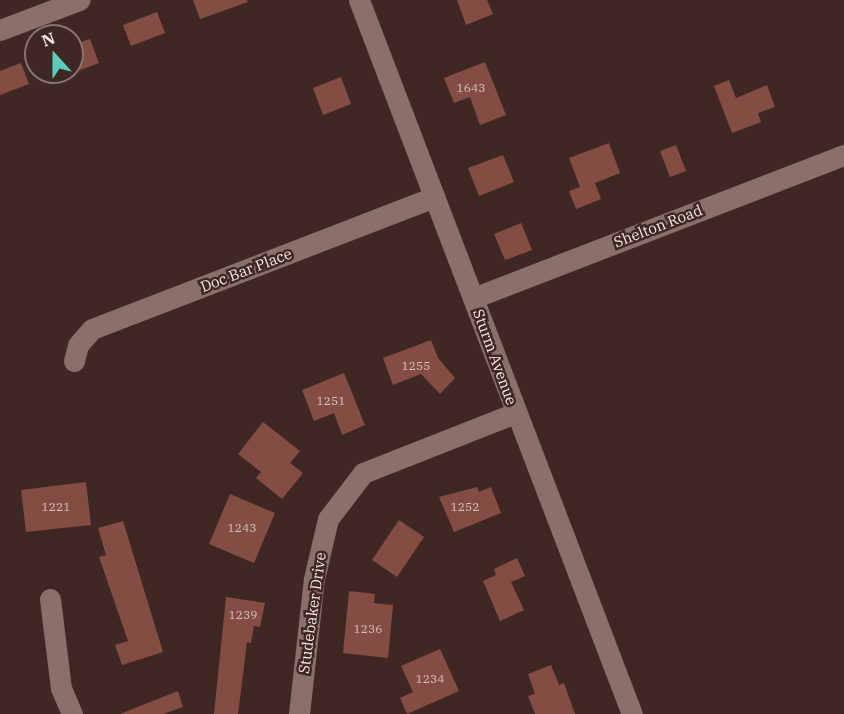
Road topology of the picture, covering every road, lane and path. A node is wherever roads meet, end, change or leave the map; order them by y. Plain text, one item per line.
1 (79, 0) edge
2 (358, 0) edge
3 (0, 30) edge
4 (844, 155) edge
5 (434, 197) junction
6 (473, 298) junction
7 (74, 361) dead end
8 (515, 413) junction
9 (50, 599) dead end
10 (72, 714) edge
11 (299, 714) edge
12 (632, 714) edge

1 - 3 street
2 - 5 street, Sturm Avenue
4 - 6 street, Shelton Road
5 - 6 street, Sturm Avenue
5 - 7 street, Doc Bar Place
6 - 8 street, Sturm Avenue
8 - 11 street, Studebaker Drive
8 - 12 street, Sturm Avenue
9 - 10 street

